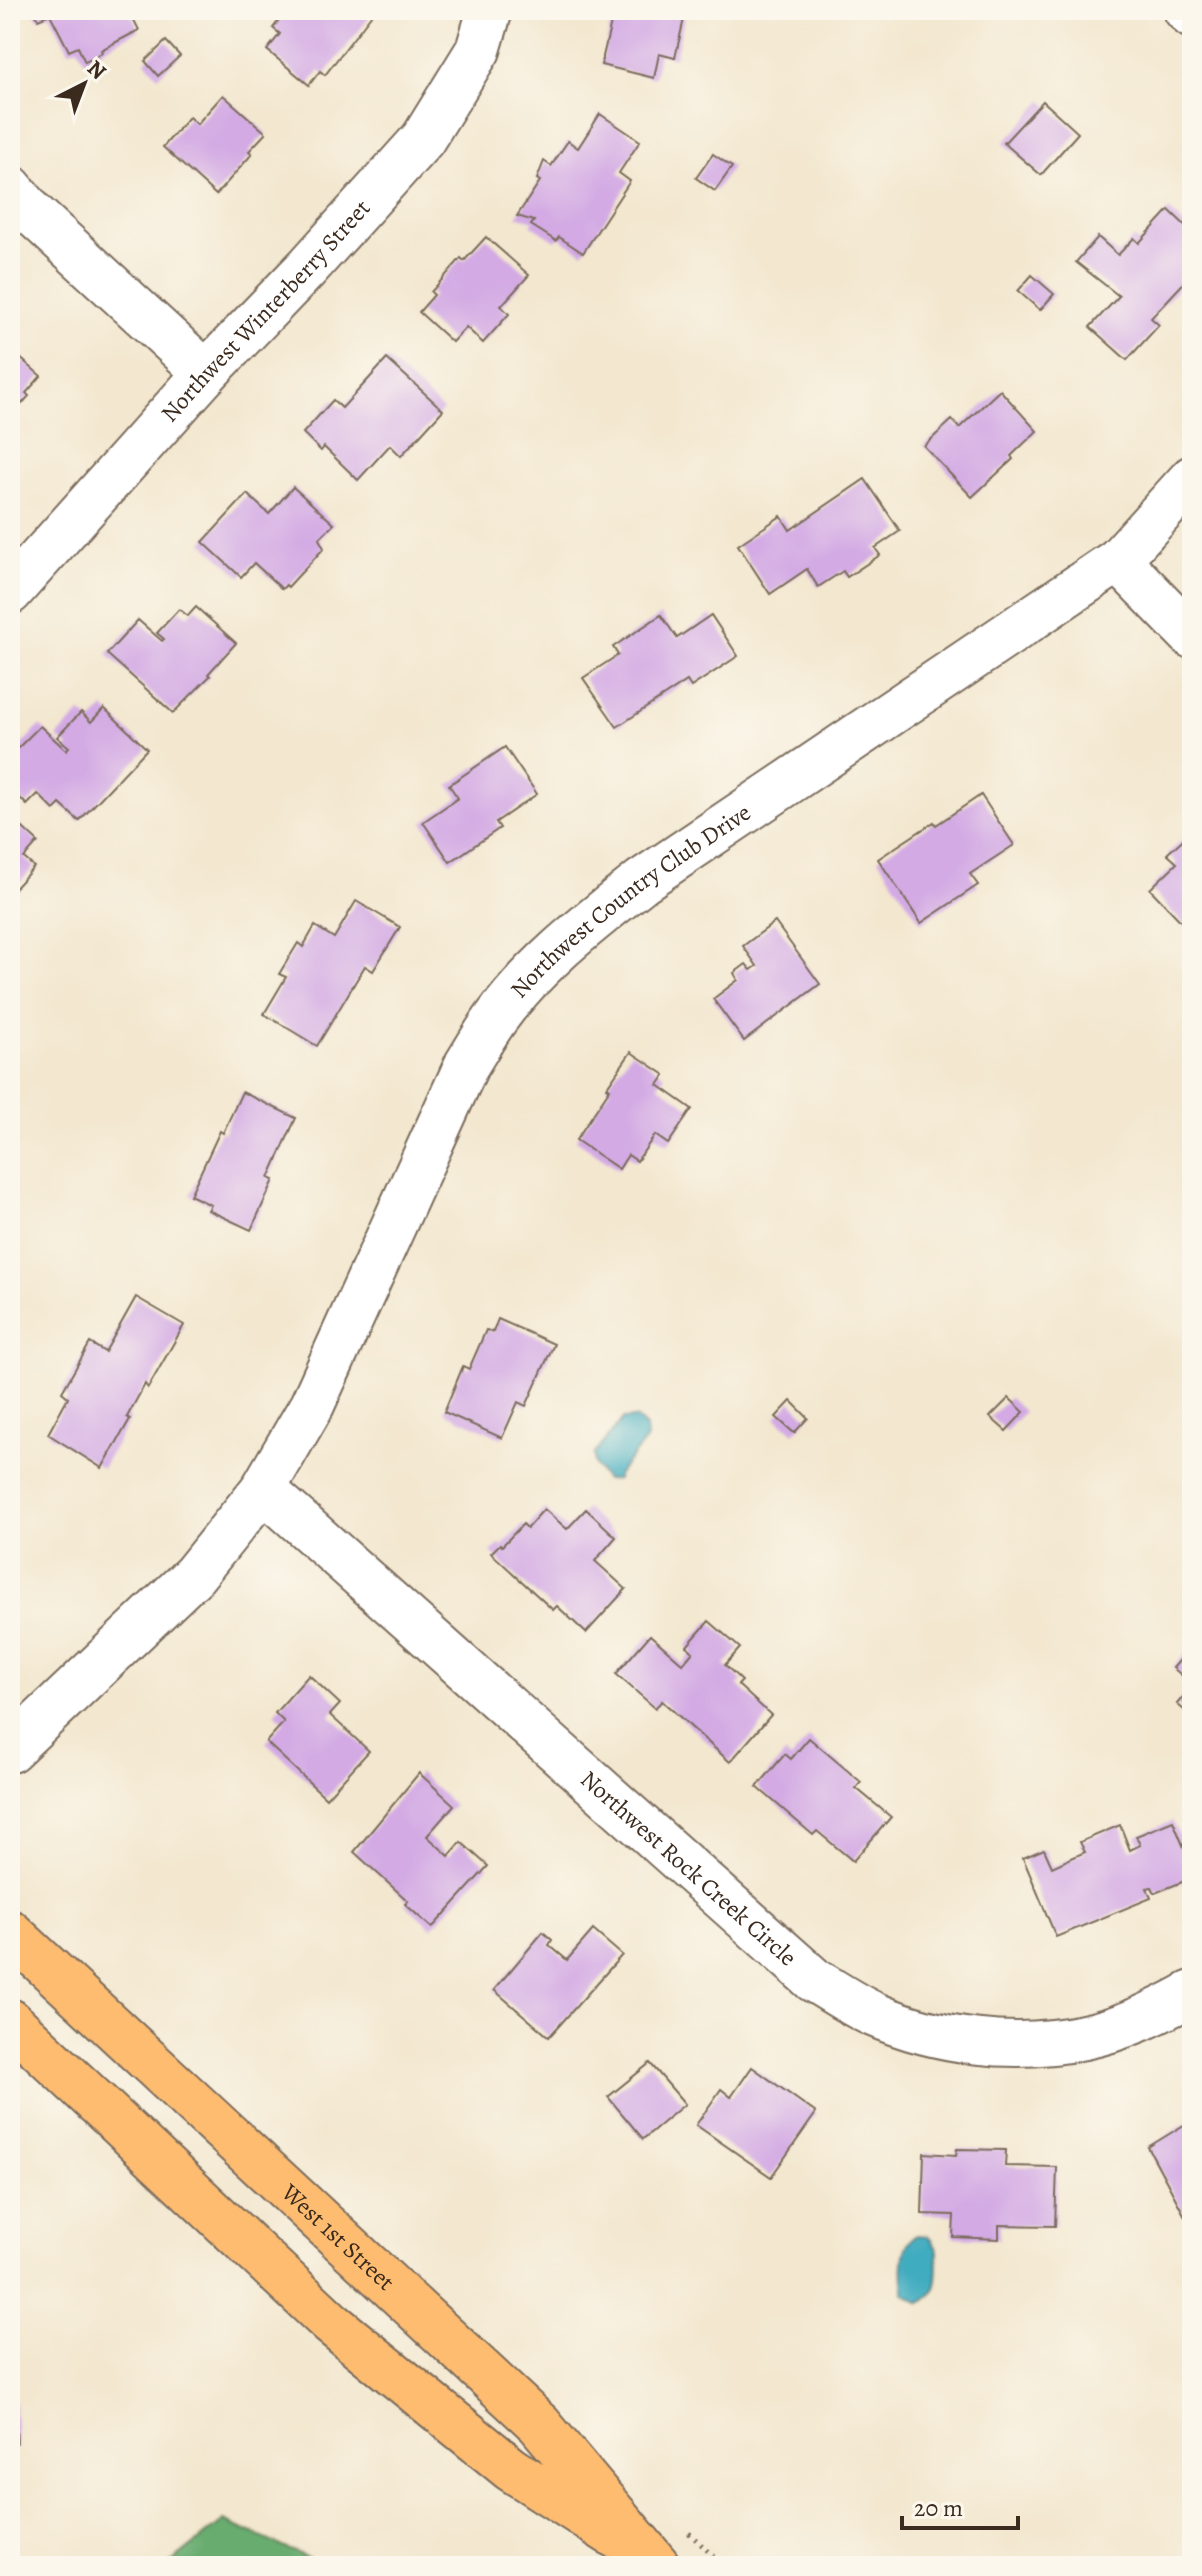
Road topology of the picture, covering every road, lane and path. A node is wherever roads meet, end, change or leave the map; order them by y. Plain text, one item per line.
1 (490, 10) edge
2 (1186, 10) edge
3 (1192, 16) edge
4 (10, 187) edge
5 (206, 373) junction
6 (1192, 478) edge
7 (1118, 560) junction
8 (10, 592) edge
9 (1192, 636) edge
10 (263, 1489) junction
11 (10, 1750) edge
12 (10, 1932) edge
13 (1192, 1993) edge
14 (10, 2021) edge
15 (654, 2562) edge

1 - 5 street, Northwest Winterberry Street
2 - 3 street
4 - 5 street
5 - 8 street, Northwest Winterberry Street
6 - 7 street, Northwest Country Club Drive
7 - 9 street
7 - 10 street, Northwest Country Club Drive
10 - 11 street, Northwest Country Club Drive
10 - 13 street, Northwest Rock Creek Circle
12 - 15 main road, West 1st Street
14 - 15 main road, West 1st Street

